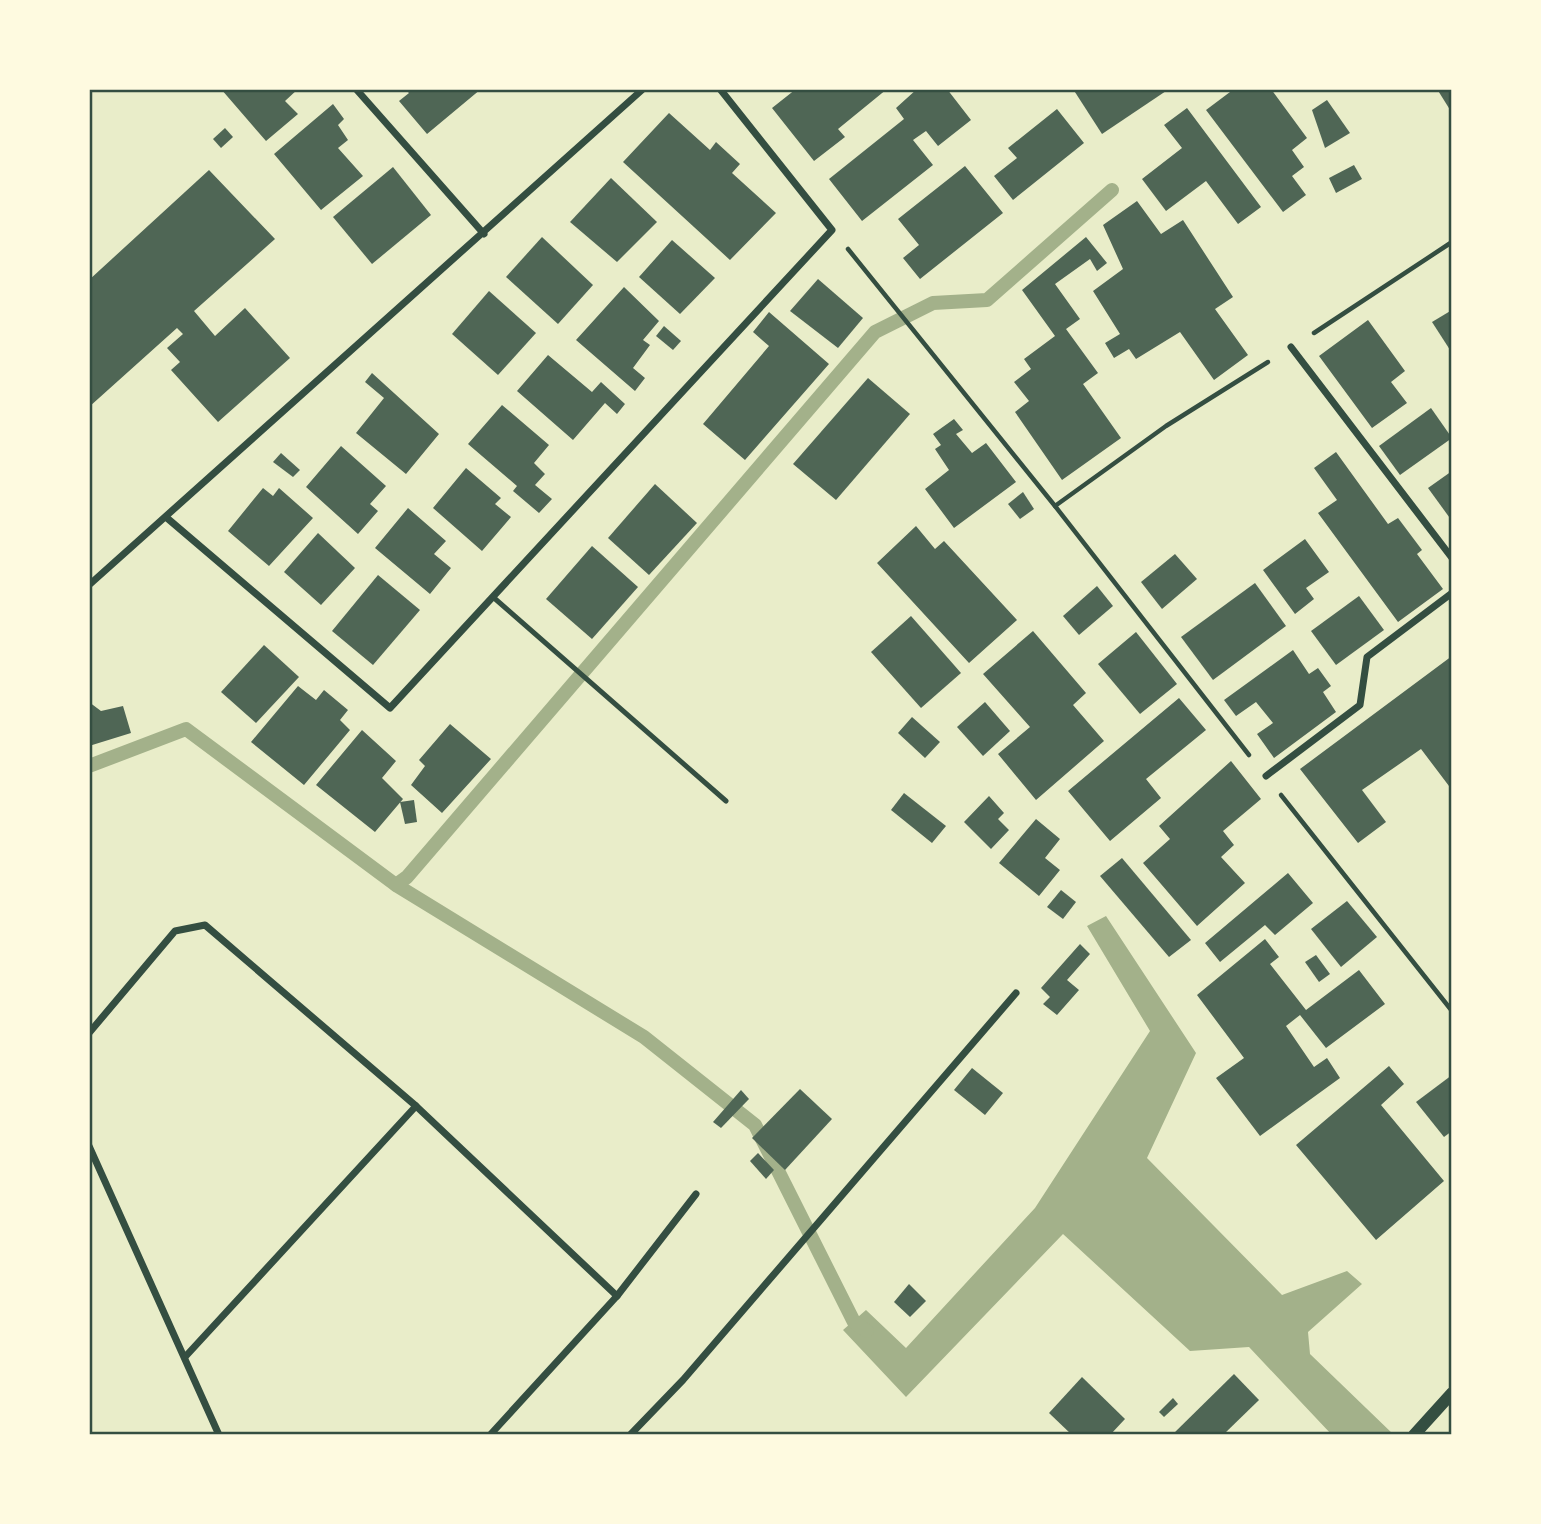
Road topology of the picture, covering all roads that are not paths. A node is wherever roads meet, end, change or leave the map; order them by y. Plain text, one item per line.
1 (356, 89) edge
2 (643, 89) edge
3 (720, 89) edge
4 (484, 234) junction
5 (1291, 347) road end
6 (167, 518) junction
7 (1452, 558) edge
8 (89, 585) edge
9 (1452, 593) edge
10 (493, 597) junction
11 (1266, 776) dead end
12 (726, 801) dead end
13 (1016, 993) dead end
14 (89, 1032) edge
15 (416, 1106) junction
16 (89, 1146) edge
17 (696, 1194) dead end
18 (617, 1296) junction
19 (185, 1357) junction
20 (1452, 1393) edge
21 (219, 1435) edge
22 (490, 1435) edge
23 (630, 1435) edge
24 (1414, 1435) edge

1 - 4 street
2 - 4 street
3 - 10 street
4 - 6 street
5 - 7 street
6 - 8 street
6 - 10 street
9 - 11 street
10 - 12 lane
13 - 23 street
14 - 15 street
15 - 18 street
15 - 19 street
16 - 19 street
17 - 18 street
18 - 22 street
19 - 21 street
20 - 24 street

